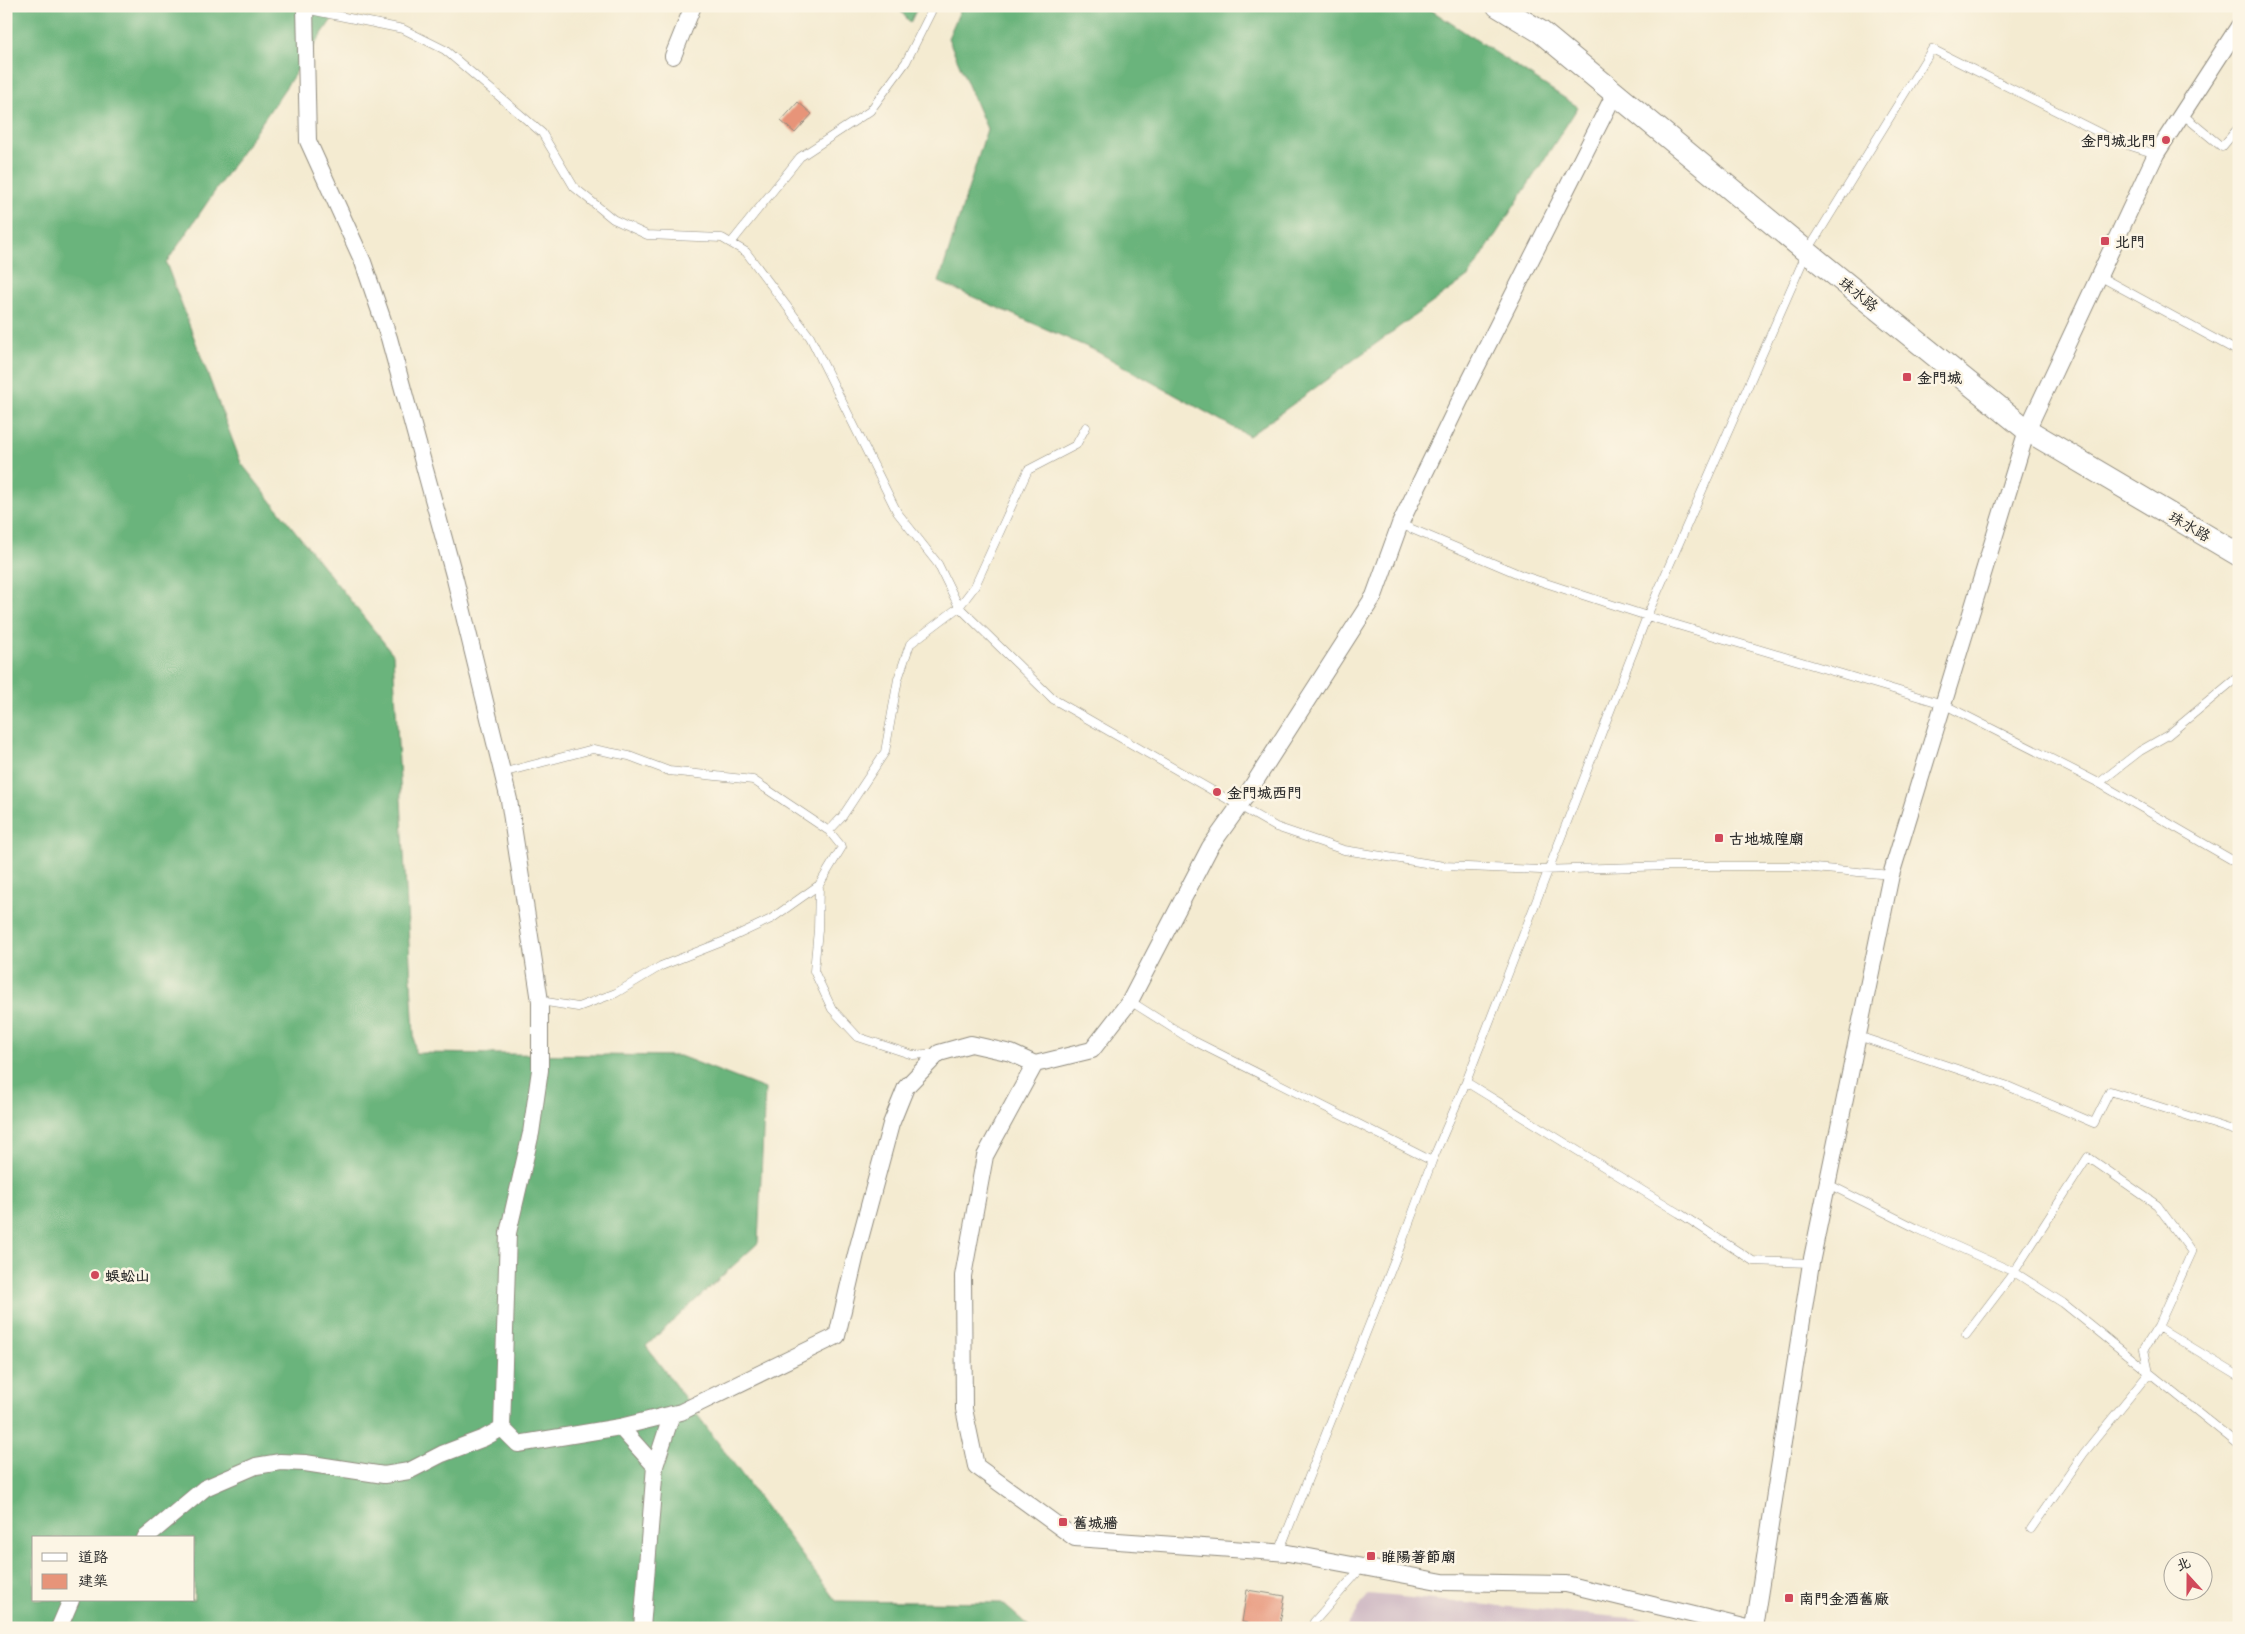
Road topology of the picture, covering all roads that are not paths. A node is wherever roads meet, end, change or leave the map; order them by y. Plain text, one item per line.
1 (693, 6) edge
2 (934, 6) edge
3 (1498, 6) edge
4 (305, 8) edge
5 (2239, 26) edge
6 (673, 56) dead end
7 (1615, 92) junction
8 (2182, 114) junction
9 (2239, 127) edge
10 (2156, 154) junction
11 (731, 243) junction
12 (1806, 252) junction
13 (2099, 276) junction
14 (2239, 352) edge
15 (1086, 427) dead end
16 (2027, 430) junction
17 (1400, 524) junction
18 (2238, 551) edge
19 (960, 607) junction
20 (1647, 616) junction
21 (2239, 676) edge
22 (1943, 704) junction
23 (502, 773) junction
24 (2099, 783) junction
25 (1240, 805) junction
26 (829, 831) junction
27 (2239, 864) edge
28 (1547, 870) junction
29 (1891, 875) junction
30 (819, 886) junction
31 (540, 1001) junction
32 (1130, 1001) junction
33 (1858, 1036) junction
34 (939, 1053) junction
35 (1035, 1064) junction
36 (1466, 1082) junction
37 (2239, 1132) edge
38 (1432, 1161) junction
39 (1828, 1184) junction
40 (1810, 1263) junction
41 (2014, 1272) junction
42 (2158, 1327) junction
43 (1966, 1335) dead end
44 (2149, 1373) junction
45 (2239, 1376) edge
46 (672, 1414) junction
47 (620, 1427) junction
48 (502, 1428) junction
49 (2239, 1445) edge
50 (655, 1466) junction
51 (2030, 1529) dead end
52 (147, 1536) edge
53 (1279, 1552) junction
54 (1362, 1567) junction
55 (70, 1602) edge
56 (59, 1628) edge
57 (642, 1628) edge
58 (1311, 1628) edge
59 (1748, 1628) edge
60 (1754, 1628) edge

1 - 6 street
2 - 11 lane
3 - 7 main road, 珠水路
4 - 11 lane
4 - 23 street
5 - 8 street
7 - 12 main road, 珠水路
7 - 17 street
8 - 9 lane
8 - 10 street
10 - 12 lane
10 - 13 street
11 - 19 lane
12 - 16 main road, 珠水路
12 - 20 lane
13 - 14 lane
13 - 16 street
15 - 19 lane
16 - 18 main road, 珠水路
16 - 22 street
17 - 20 lane
17 - 25 street
19 - 25 lane
19 - 26 lane
20 - 22 lane
20 - 28 lane
21 - 24 lane
22 - 24 lane
22 - 29 street
23 - 26 lane
23 - 31 street
24 - 27 lane
25 - 28 lane
25 - 32 street
26 - 30 lane
28 - 29 lane
28 - 36 lane
29 - 33 street
30 - 31 lane
30 - 34 lane
31 - 48 street
32 - 35 street
32 - 38 lane
33 - 37 lane
33 - 39 street
34 - 35 street
34 - 46 street
35 - 53 street
36 - 38 lane
36 - 40 lane
38 - 53 lane
39 - 40 street
39 - 41 lane
40 - 60 street
41 - 42 lane
41 - 43 lane
41 - 44 lane
42 - 44 lane
42 - 45 lane
44 - 49 lane
44 - 51 lane
46 - 47 street
46 - 50 street
47 - 48 street
47 - 50 street
48 - 52 street
50 - 57 street
53 - 54 street
54 - 58 lane
54 - 59 street
55 - 56 street

